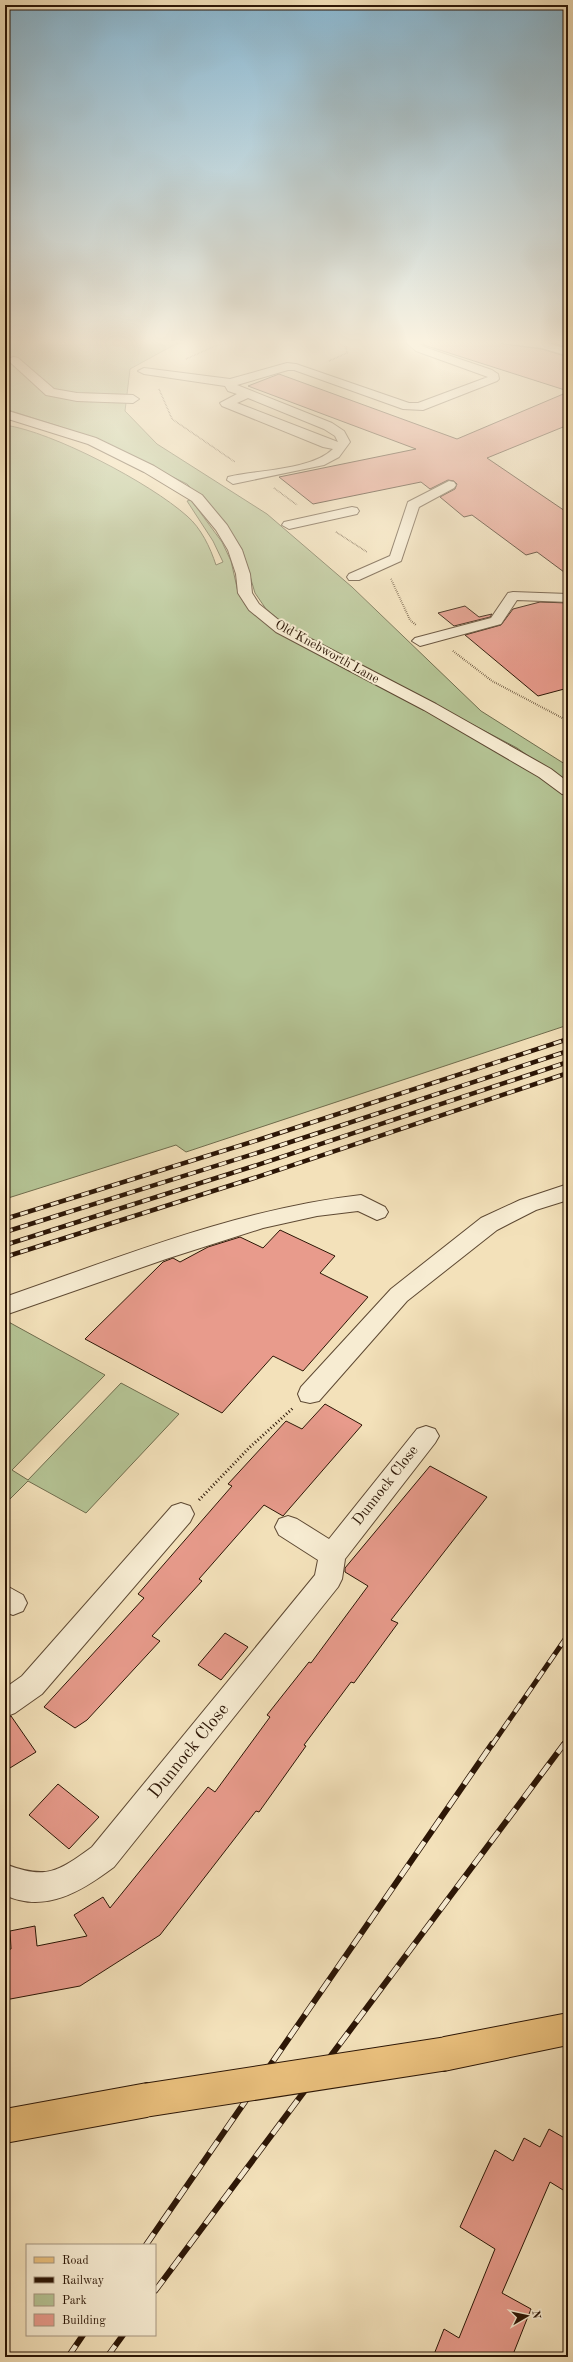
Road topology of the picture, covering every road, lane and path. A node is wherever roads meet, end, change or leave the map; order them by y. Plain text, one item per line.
1 (111, 450) edge
2 (219, 450) edge
3 (338, 450) edge
4 (568, 473) edge
5 (255, 475) junction
6 (233, 480) dead end
7 (568, 481) edge
8 (449, 485) dead end
9 (352, 511) dead end
10 (317, 519) junction
11 (289, 525) dead end
12 (383, 564) junction
13 (354, 577) dead end
14 (568, 598) edge
15 (427, 639) junction
16 (568, 721) edge
17 (568, 790) edge
18 (568, 1192) edge
19 (377, 1212) dead end
20 (5, 1306) edge
21 (310, 1394) joint
22 (426, 1436) dead end
23 (181, 1514) joint
24 (288, 1527) dead end
25 (332, 1555) junction
26 (5, 1704) edge
27 (5, 1879) edge
28 (568, 2029) edge
29 (5, 2126) edge

1 - 17 street, Old Knebworth Lane
2 - 5 path
3 - 5 street
4 - 7 path
5 - 6 street
5 - 10 path
8 - 12 street
9 - 10 street
10 - 11 street
10 - 12 path
12 - 13 street
12 - 15 path
14 - 15 street
15 - 16 path
18 - 21 street
19 - 20 street
21 - 23 path
22 - 25 street, Dunnock Close
23 - 26 street
24 - 25 street
25 - 27 street, Dunnock Close
28 - 29 main road, bridge

